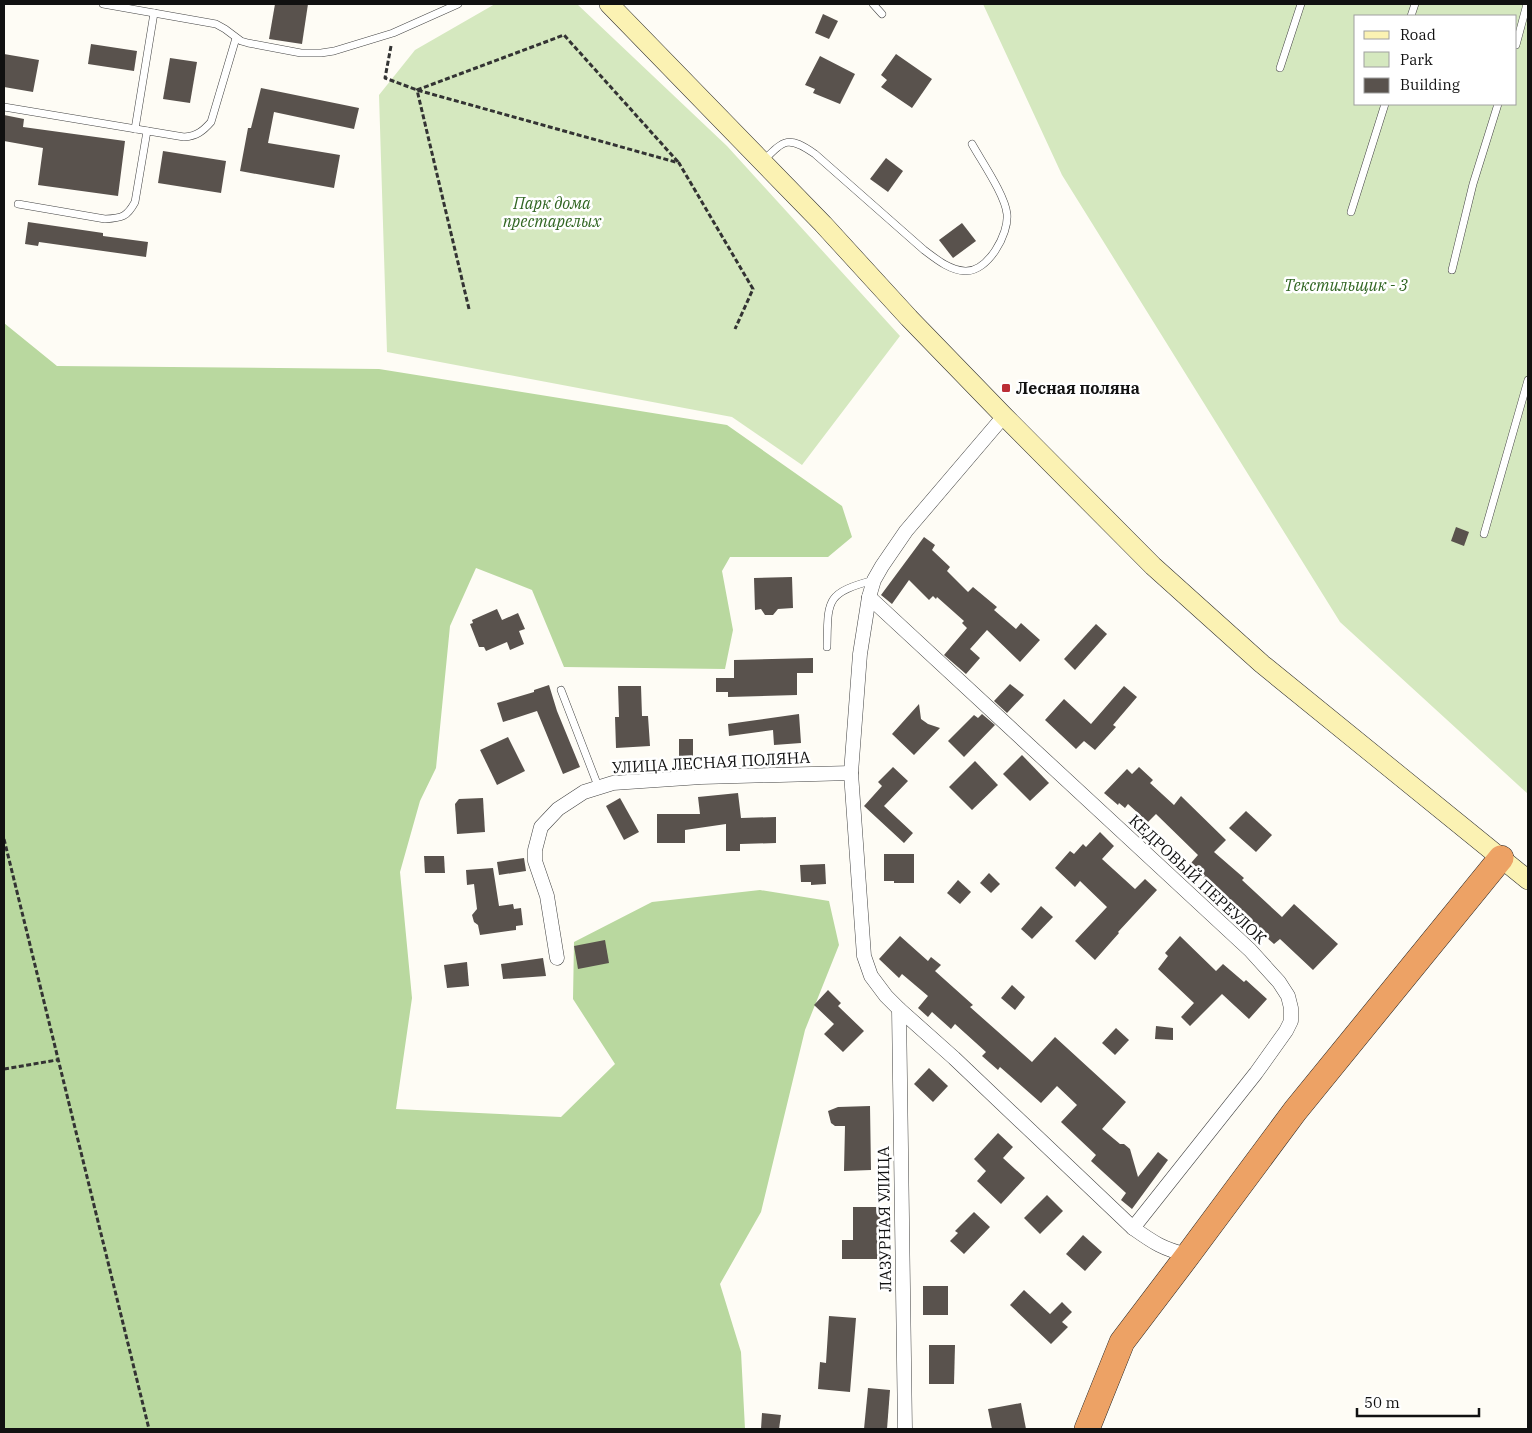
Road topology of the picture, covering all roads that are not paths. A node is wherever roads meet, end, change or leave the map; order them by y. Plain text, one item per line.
1 (103, 4) edge
2 (458, 4) edge
3 (608, 4) edge
4 (873, 4) edge
5 (1301, 4) edge
6 (1527, 4) edge
7 (154, 13) junction
8 (882, 14) dead end
9 (236, 38) junction
10 (1517, 41) edge
11 (1280, 68) dead end
12 (1385, 105) edge
13 (1498, 105) edge
14 (4, 107) edge
15 (135, 129) junction
16 (147, 131) junction
17 (972, 144) dead end
18 (763, 162) junction
19 (18, 204) dead end
20 (1351, 212) dead end
21 (1452, 270) dead end
22 (1528, 380) edge
23 (1004, 416) junction
24 (1484, 534) dead end
25 (874, 580) junction
26 (869, 597) junction
27 (826, 647) dead end
28 (561, 690) dead end
29 (851, 773) junction
30 (598, 786) junction
31 (1501, 858) junction
32 (1528, 880) edge
33 (557, 958) dead end
34 (899, 1009) junction
35 (1133, 1228) junction
36 (1188, 1255) junction
37 (905, 1429) edge
38 (1087, 1429) edge

1 - 7 lane
2 - 9 lane
3 - 18 main road
4 - 8 lane
5 - 11 lane
6 - 10 lane
7 - 9 lane
7 - 15 lane
9 - 16 lane
12 - 20 lane
13 - 21 lane
14 - 15 lane
15 - 16 lane
16 - 19 lane
17 - 18 lane
18 - 23 main road
22 - 24 lane
23 - 25 street
23 - 31 main road
25 - 26 street
25 - 27 lane
26 - 29 street
26 - 35 street, КЕДРОВЫЙ ПЕРЕУЛОК
28 - 30 lane
29 - 30 street, УЛИЦА ЛЕСНАЯ ПОЛЯНА
29 - 34 street
30 - 33 street, УЛИЦА ЛЕСНАЯ ПОЛЯНА
31 - 32 main road
31 - 36 highway
34 - 35 street
34 - 37 street, ЛАЗУРНАЯ УЛИЦА
35 - 36 street
36 - 38 highway

